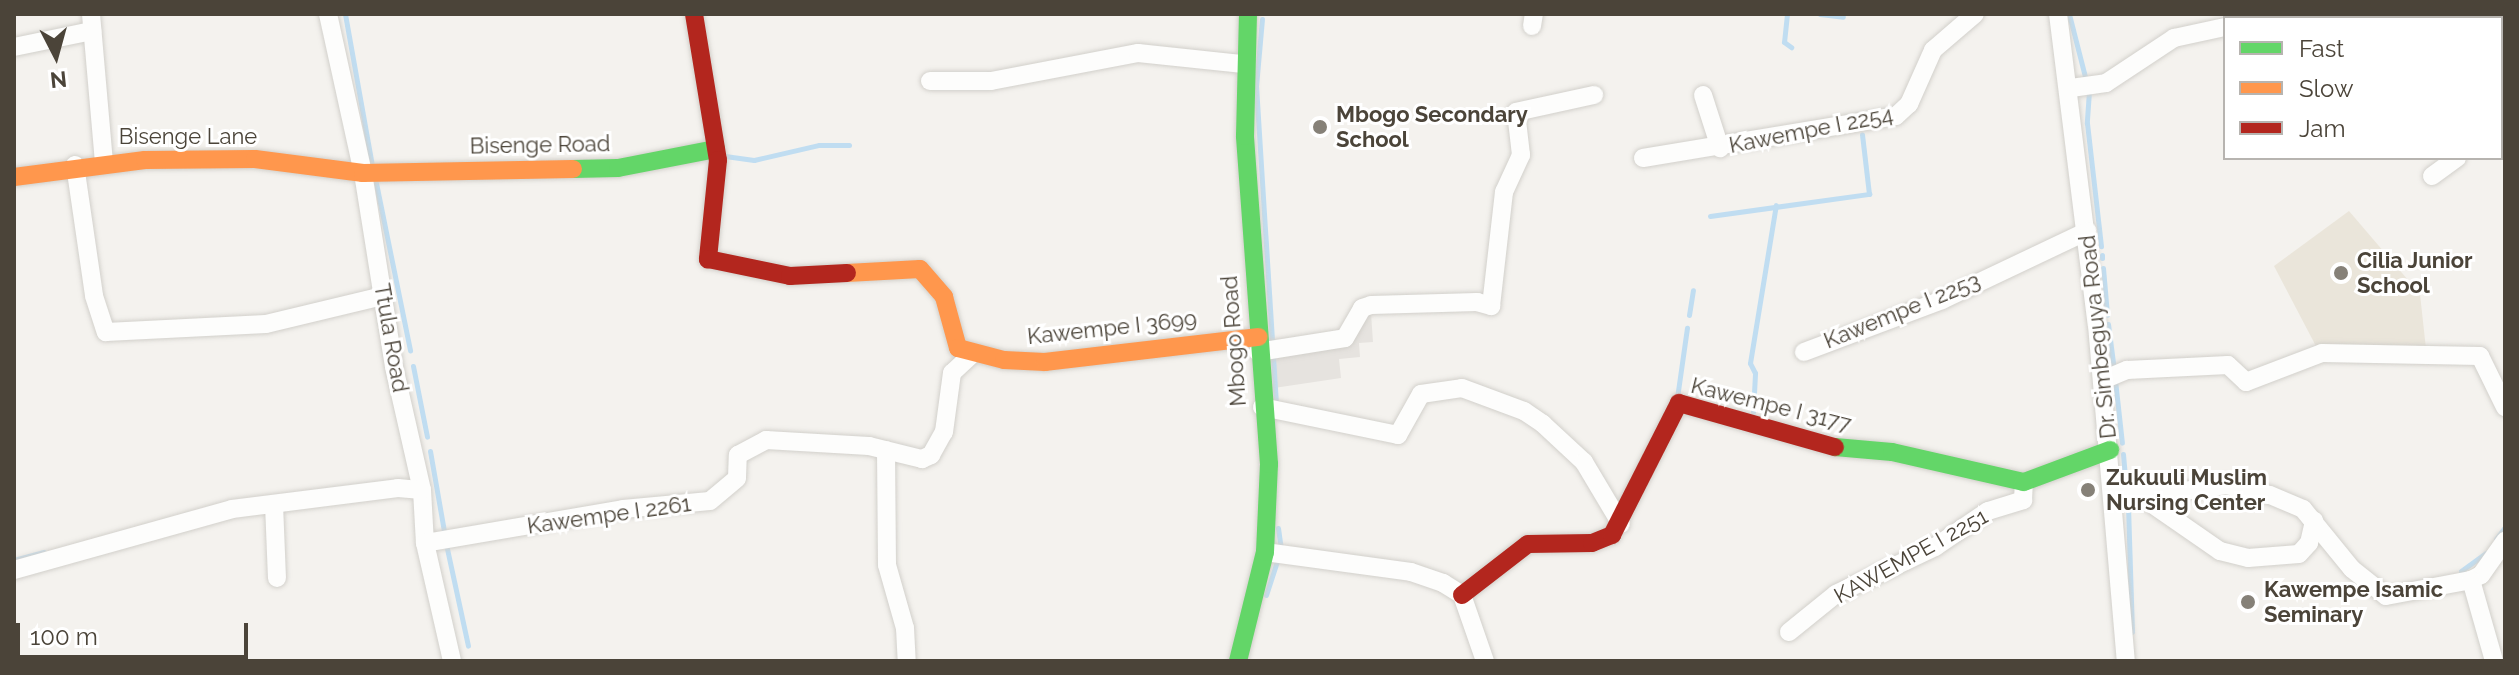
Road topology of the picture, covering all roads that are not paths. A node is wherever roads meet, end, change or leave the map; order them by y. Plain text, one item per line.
1 (328, 14) edge
2 (694, 14) edge
3 (1248, 14) edge
4 (1975, 14) edge
5 (2058, 14) edge
6 (91, 23) edge
7 (2223, 27) edge
8 (14, 47) edge
9 (1243, 64) junction
10 (930, 81) dead end
11 (2071, 88) junction
12 (1594, 95) dead end
13 (1703, 95) dead end
14 (1720, 148) junction
15 (716, 149) junction
16 (1643, 158) dead end
17 (2454, 160) edge
18 (104, 162) junction
19 (75, 165) junction
20 (363, 173) junction
21 (2432, 176) dead end
22 (14, 177) edge
23 (2087, 231) junction
24 (383, 296) junction
25 (1259, 345) junction
26 (1804, 352) dead end
27 (970, 356) junction
28 (2103, 380) junction
29 (1262, 407) junction
30 (2505, 407) edge
31 (886, 450) junction
32 (2110, 450) junction
33 (2024, 482) junction
34 (422, 490) junction
35 (2115, 495) junction
36 (2142, 497) junction
37 (274, 504) junction
38 (2314, 521) junction
39 (1621, 524) junction
40 (2505, 541) edge
41 (425, 543) junction
42 (1265, 552) junction
43 (14, 570) edge
44 (277, 578) dead end
45 (2471, 580) junction
46 (1462, 595) junction
47 (1789, 632) dead end
48 (1479, 657) edge
49 (452, 661) edge
50 (907, 661) edge
51 (1238, 661) edge
52 (2126, 661) edge
53 (2494, 661) edge

1 - 20 street, Ttula Road
2 - 15 street
3 - 9 street, Mbogo Road
4 - 14 street, Kawempe I 2254
5 - 11 street, Dr. Simbeguya Road
6 - 8 street
6 - 18 street
7 - 11 street
9 - 10 street
9 - 25 street, Mbogo Road
11 - 23 street, Dr. Simbeguya Road
12 - 25 street, Kawempe I 3699
13 - 14 street
14 - 16 street, Kawempe I 2254
15 - 20 street, Bisenge Road
15 - 27 street
17 - 21 street
18 - 19 street, Bisenge Lane
18 - 20 street, Bisenge Lane
19 - 22 street, Bisenge Lane
19 - 24 street
20 - 24 street, Ttula Road
23 - 26 street, Kawempe I 2253
23 - 28 street, Dr. Simbeguya Road
24 - 34 street, Ttula Road
25 - 27 street, Kawempe I 3699
25 - 29 street, Mbogo Road
27 - 31 street, Kawempe I 2261
28 - 30 street
28 - 32 street, Dr. Simbeguya Road
29 - 39 street
29 - 42 street, Mbogo Road
31 - 41 street, Kawempe I 2261
31 - 50 street
32 - 33 street
32 - 35 street, Dr. Simbeguya Road
33 - 39 street, Kawempe I 3177
33 - 47 street, KAWEMPE I 2251
34 - 37 street
34 - 41 street, Ttula Road
35 - 36 street
35 - 52 street, Dr. Simbeguya Road
36 - 38 street
36 - 38 street
37 - 43 street
37 - 44 street
38 - 45 street
39 - 46 street
40 - 45 street
41 - 49 street, Ttula Road
42 - 46 street
42 - 51 street, Mbogo Road
45 - 53 street
46 - 48 street

